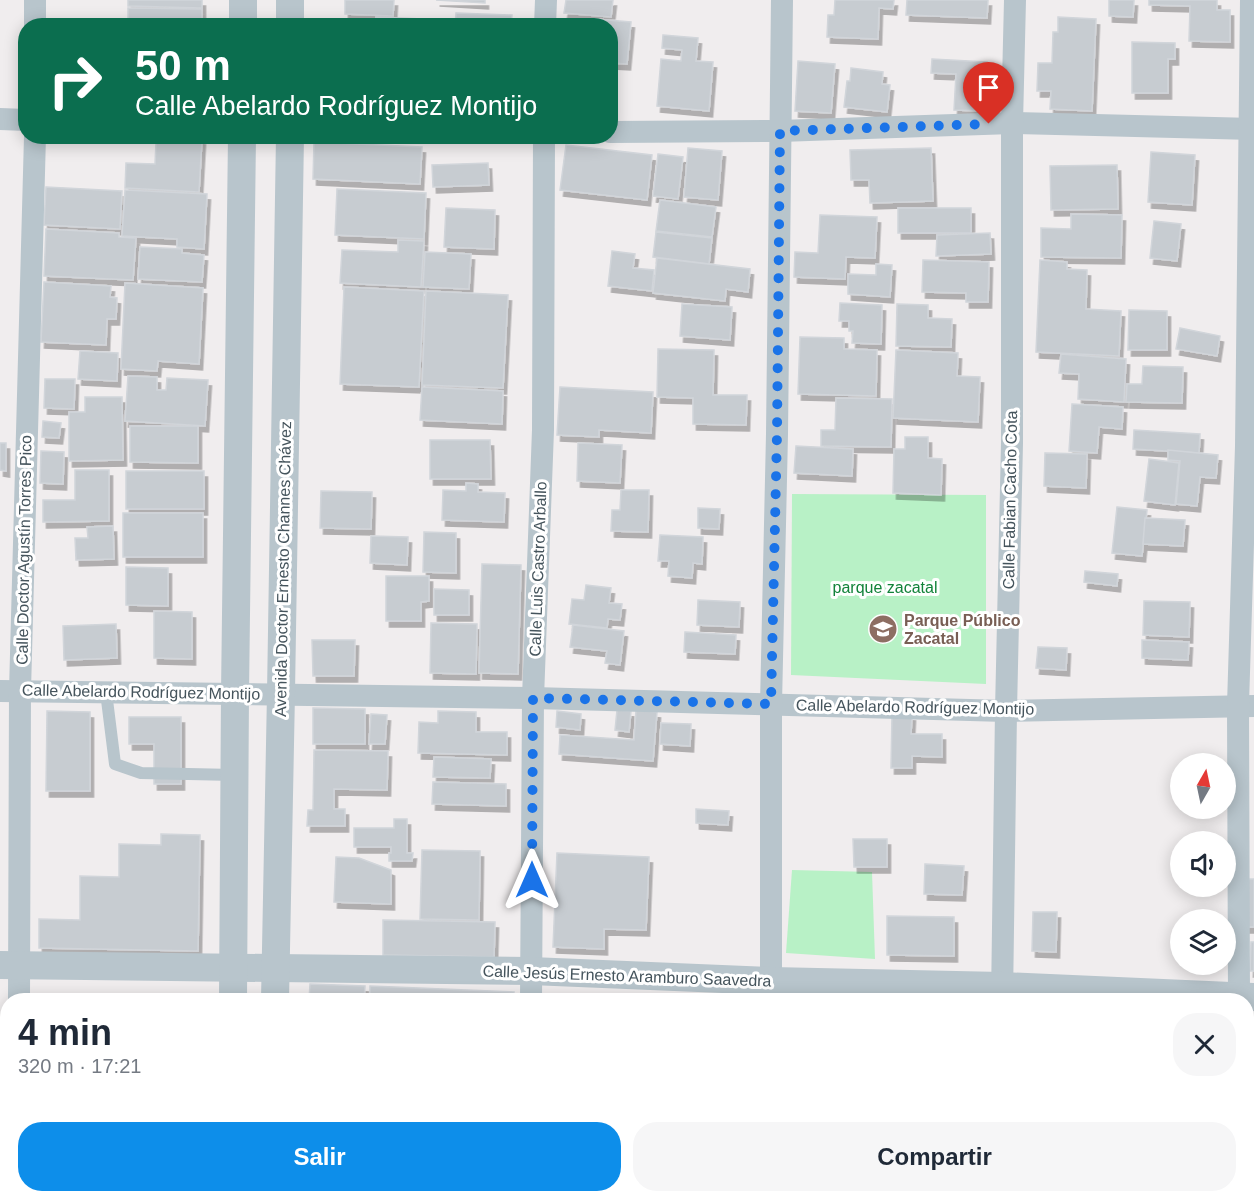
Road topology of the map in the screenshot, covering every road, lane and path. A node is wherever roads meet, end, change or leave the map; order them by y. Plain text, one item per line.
1 (35, 0) edge
2 (243, 0) edge
3 (290, 0) edge
4 (546, 0) edge
5 (782, 0) edge
6 (1015, 0) edge
7 (1251, 0) edge
8 (35, 18) edge
9 (243, 18) edge
10 (290, 18) edge
11 (545, 18) edge
12 (0, 119) edge
13 (18, 120) edge
14 (1012, 123) junction
15 (1252, 129) edge
16 (780, 131) junction
17 (618, 132) edge
18 (35, 144) edge
19 (242, 144) edge
20 (290, 144) edge
21 (544, 144) edge
22 (10, 691) edge
23 (106, 692) junction
24 (281, 693) junction
25 (235, 694) junction
26 (533, 698) junction
27 (771, 704) junction
28 (1246, 706) edge
29 (1006, 711) junction
30 (235, 775) junction
31 (10, 965) edge
32 (275, 967) junction
33 (233, 968) junction
34 (531, 971) junction
35 (771, 991) edge
36 (18, 993) edge
37 (233, 993) edge
38 (275, 993) edge
39 (531, 993) edge
40 (1002, 993) edge
41 (1244, 993) edge

1 - 8 street
2 - 9 street
3 - 10 street
4 - 11 street
5 - 16 street
6 - 14 street, Calle Fabian Cacho Cota
7 - 15 street
12 - 13 street
14 - 15 street
14 - 16 street
14 - 29 street, Calle Fabian Cacho Cota
15 - 28 street
16 - 17 street
16 - 27 street
18 - 22 street, Calle Doctor Agustín Torres Pico
19 - 25 street
20 - 24 street, Avenida Doctor Ernesto Channes Chávez
21 - 26 street, Calle Luis Castro Arballo
22 - 23 street, Calle Abelardo Rodríguez Montijo
22 - 31 street, Calle Doctor Agustín Torres Pico
23 - 25 street, Calle Abelardo Rodríguez Montijo
23 - 30 lane
24 - 25 street, Calle Abelardo Rodríguez Montijo
24 - 26 street, Calle Abelardo Rodríguez Montijo
24 - 32 street, Avenida Doctor Ernesto Channes Chávez
25 - 30 street
26 - 27 street, Calle Abelardo Rodríguez Montijo
26 - 34 street, Calle Luis Castro Arballo
27 - 29 street, Calle Abelardo Rodríguez Montijo
27 - 35 street
28 - 29 street, Calle Abelardo Rodríguez Montijo
28 - 41 street
29 - 40 street, Calle Fabian Cacho Cota
30 - 33 street
31 - 33 street, Calle Jesús Ernesto Aramburo Saavedra
31 - 36 street, Calle Doctor Agustín Torres Pico
32 - 33 street, Calle Jesús Ernesto Aramburo Saavedra
32 - 34 street, Calle Jesús Ernesto Aramburo Saavedra
32 - 38 street, Avenida Doctor Ernesto Channes Chávez
33 - 37 street
34 - 35 street, Calle Jesús Ernesto Aramburo Saavedra
34 - 39 street, Calle Luis Castro Arballo
35 - 40 street, Calle Jesús Ernesto Aramburo Saavedra

